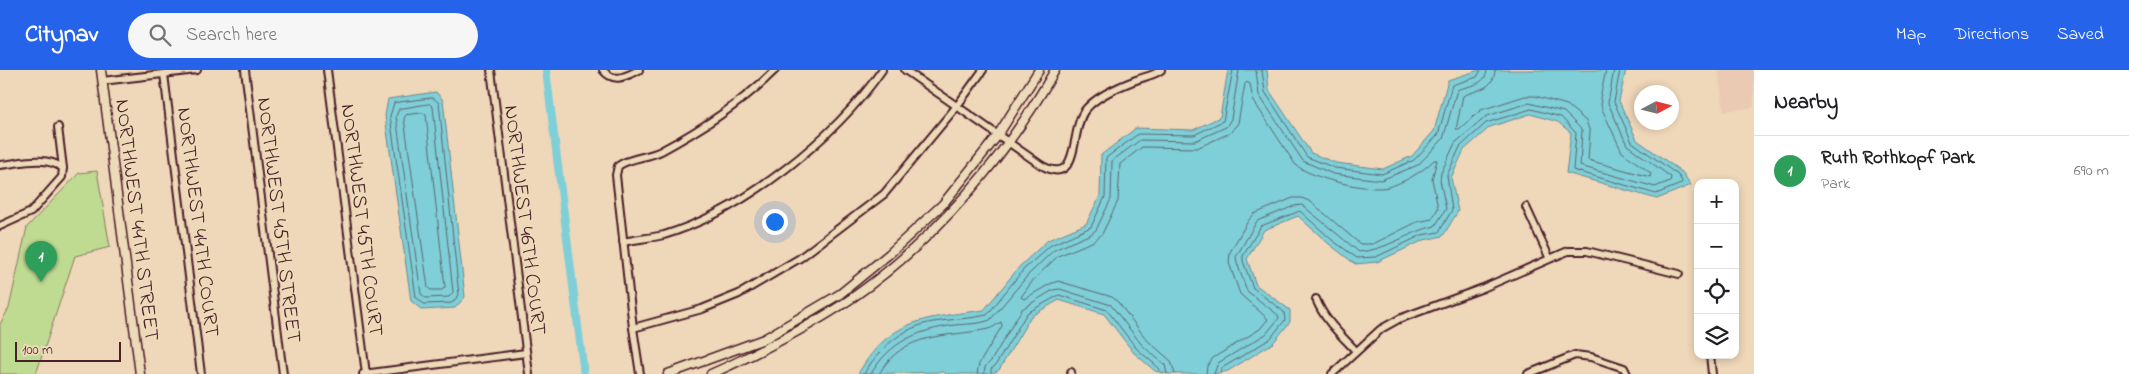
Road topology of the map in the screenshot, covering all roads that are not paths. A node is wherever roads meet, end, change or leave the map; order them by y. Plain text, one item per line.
1 (101, 70) edge
2 (197, 70) edge
3 (245, 70) edge
4 (327, 70) edge
5 (491, 70) edge
6 (602, 70) edge
7 (639, 70) edge
8 (775, 70) edge
9 (882, 70) edge
10 (905, 70) edge
11 (983, 70) edge
12 (1039, 70) edge
13 (1055, 70) edge
14 (1161, 70) edge
15 (164, 74) junction
16 (102, 81) junction
17 (957, 106) junction
18 (58, 127) dead end
19 (998, 135) junction
20 (1008, 142) junction
21 (0, 165) edge
22 (63, 168) junction
23 (1526, 207) dead end
24 (0, 226) edge
25 (623, 242) junction
26 (1549, 257) junction
27 (1679, 274) dead end
28 (1316, 299) dead end
29 (632, 328) junction
30 (1356, 351) junction
31 (526, 353) junction
32 (1710, 359) edge
33 (140, 374) edge
34 (201, 374) edge
35 (283, 374) edge
36 (365, 374) edge
37 (529, 374) edge
38 (640, 374) edge
39 (668, 374) edge
40 (712, 374) edge
41 (1332, 374) edge
42 (1528, 374) edge
43 (1627, 374) edge
44 (1712, 374) edge

1 - 16 street, NORTHWEST 44TH STREET
2 - 15 street
3 - 35 street, NORTHWEST 45TH STREET
4 - 36 street, NORTHWEST 45TH COURT
5 - 31 street, NORTHWEST 46TH COURT
6 - 7 street
8 - 25 street
9 - 25 street
10 - 17 street
11 - 17 street
12 - 19 street
13 - 20 street
14 - 20 street
15 - 16 street
15 - 34 street, NORTHWEST 44TH COURT
16 - 33 street, NORTHWEST 44TH STREET
17 - 19 street
17 - 29 street
18 - 22 street
19 - 20 street
19 - 39 street
20 - 40 street
21 - 22 street
22 - 24 street
23 - 26 street
25 - 29 street
26 - 27 street
26 - 30 street
28 - 30 street
29 - 38 street
30 - 41 street
31 - 36 street
31 - 37 street, NORTHWEST 46TH COURT
32 - 44 street
42 - 43 street

